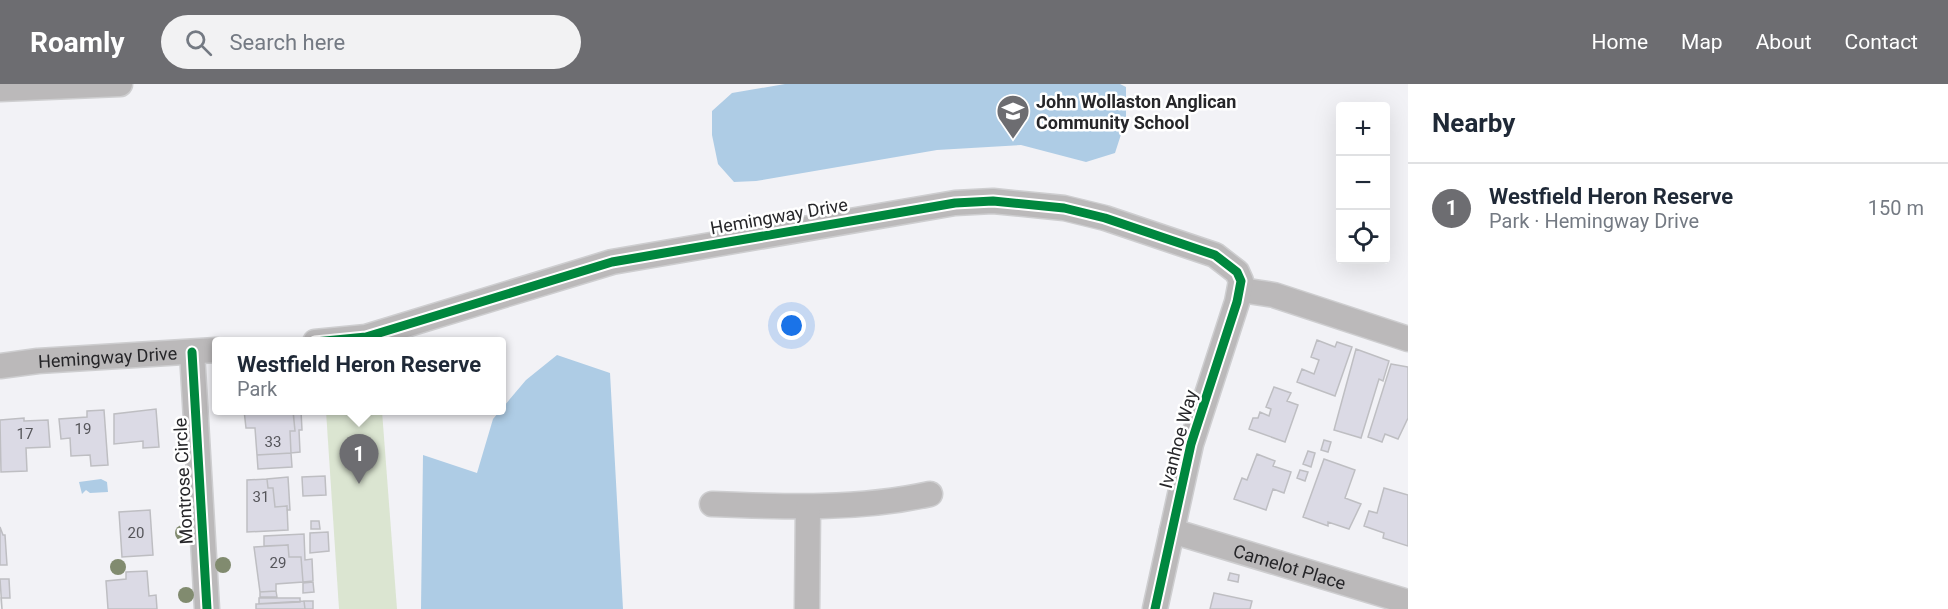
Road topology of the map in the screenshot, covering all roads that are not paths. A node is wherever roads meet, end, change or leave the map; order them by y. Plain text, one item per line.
1 (120, 84) edge
2 (77, 85) edge
3 (0, 89) edge
4 (1241, 285) junction
5 (366, 337) edge
6 (1408, 339) edge
7 (212, 350) edge
8 (192, 352) junction
9 (0, 366) edge
10 (930, 494) dead end
11 (712, 504) dead end
12 (808, 508) junction
13 (1172, 531) junction
14 (1408, 602) edge
15 (207, 609) edge
16 (807, 609) edge
17 (1155, 609) edge

1 - 2 street
2 - 3 street
4 - 5 street, Hemingway Drive
4 - 6 street
4 - 13 street, Ivanhoe Way
7 - 8 street, Hemingway Drive
8 - 9 street, Hemingway Drive
8 - 15 street, Montrose Circle
10 - 12 street
11 - 12 street
12 - 16 street
13 - 14 street, Camelot Place
13 - 17 street, Ivanhoe Way

